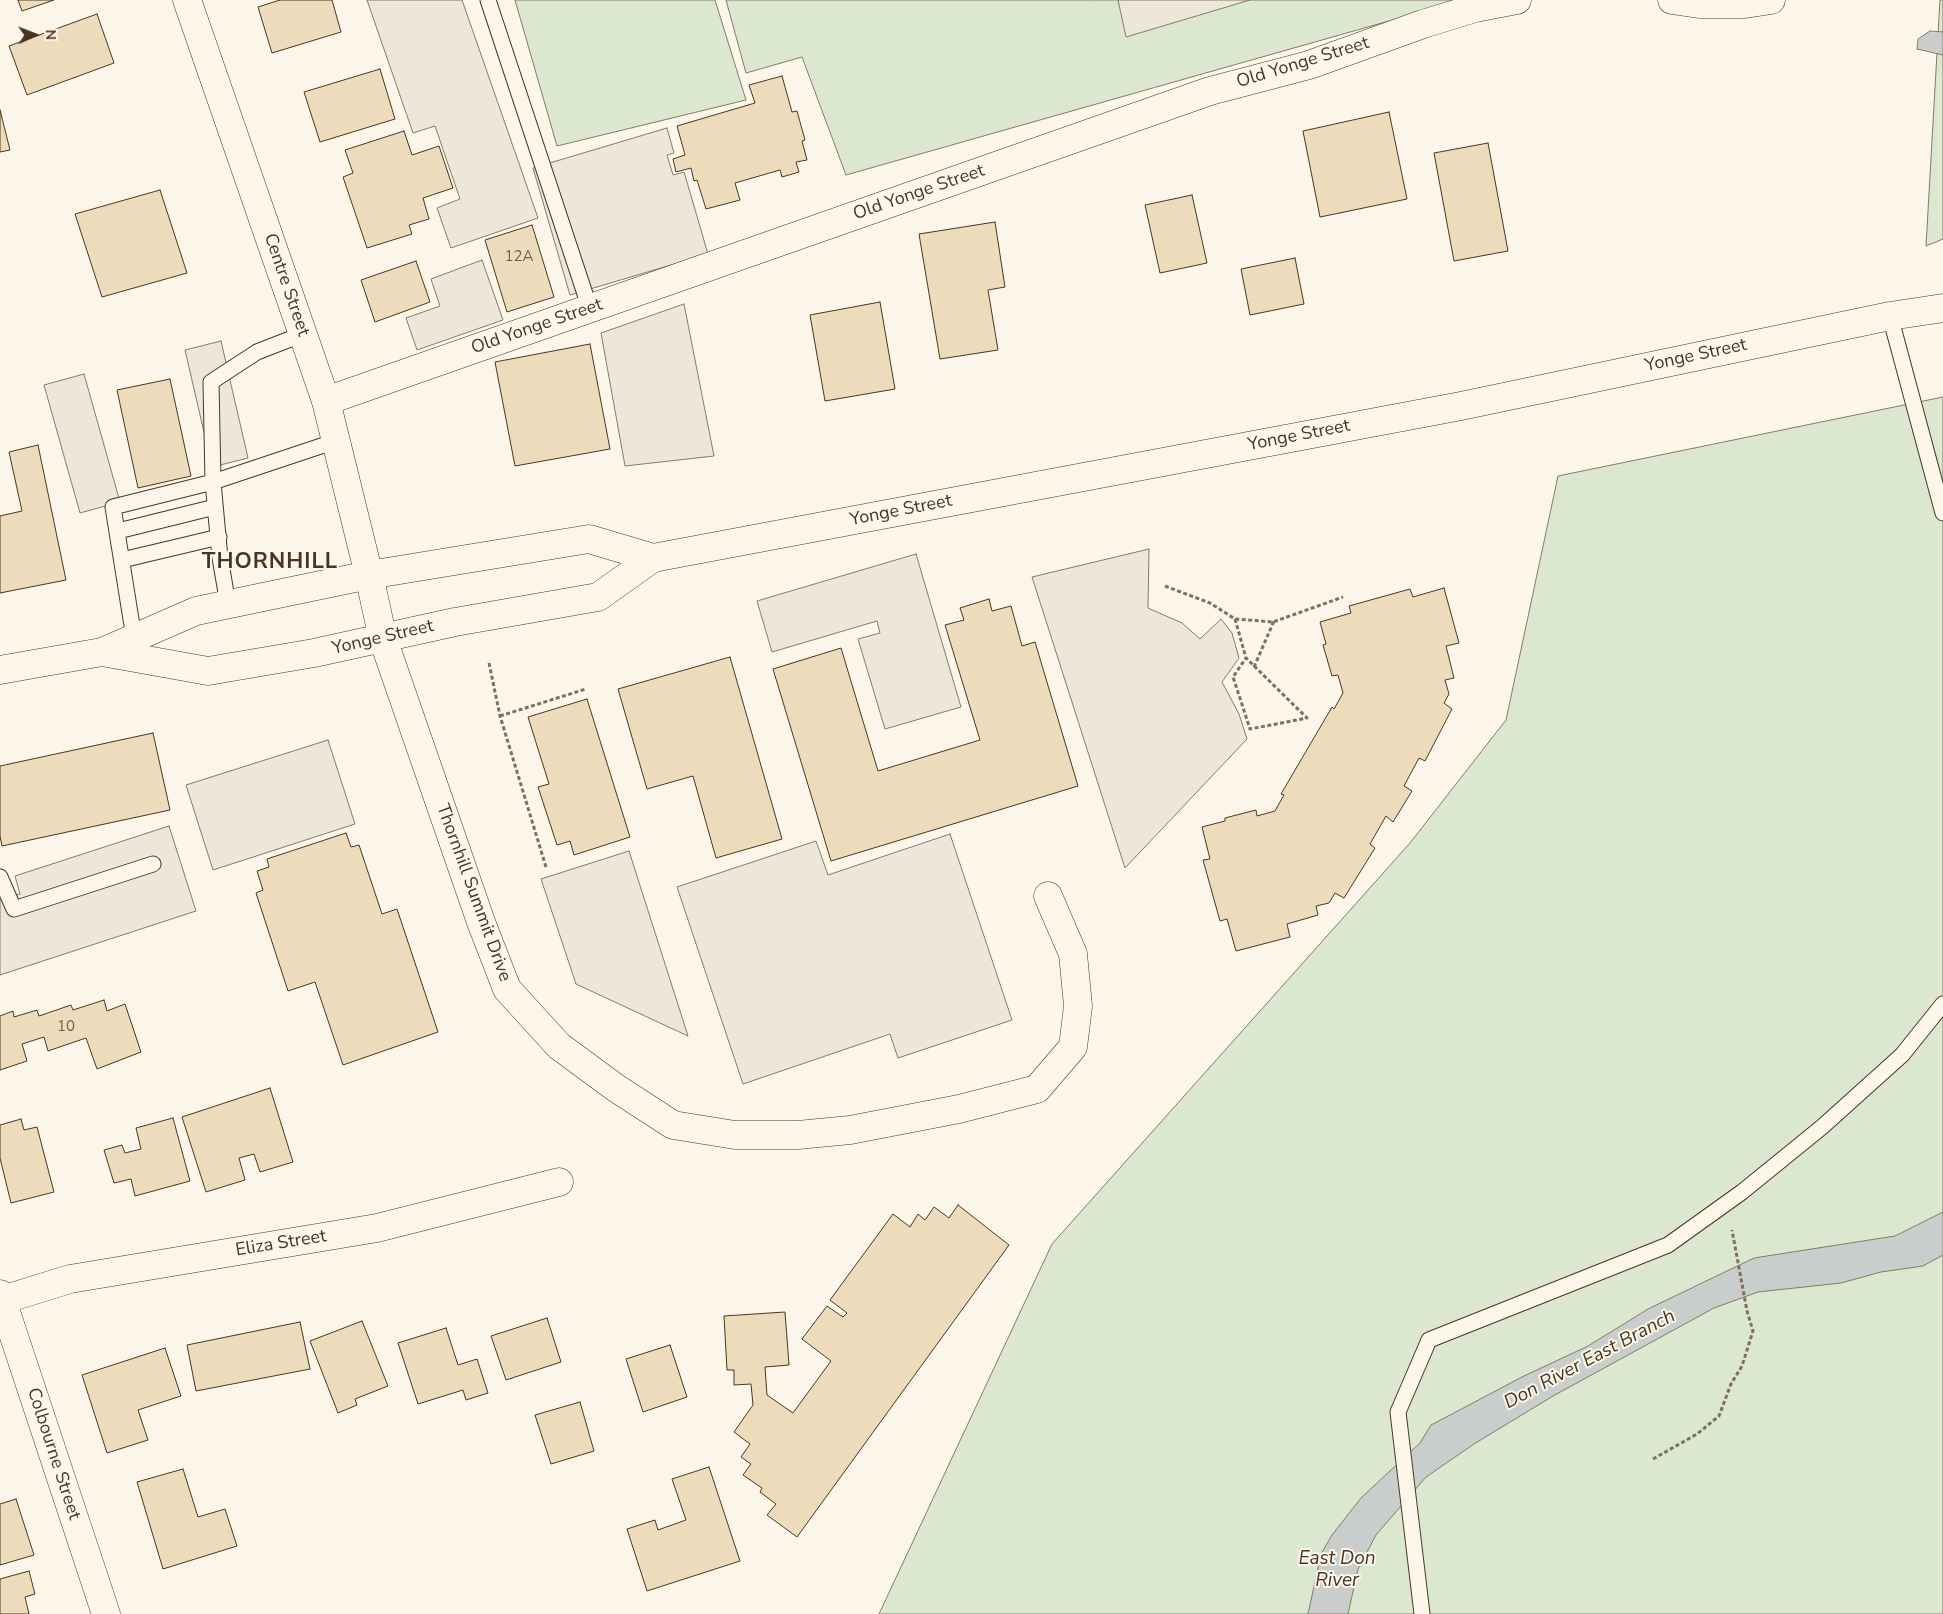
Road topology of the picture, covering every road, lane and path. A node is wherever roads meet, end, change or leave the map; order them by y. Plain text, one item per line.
1 (187, 0) edge
2 (488, 0) edge
3 (1517, 0) edge
4 (1672, 0) edge
5 (1771, 0) edge
6 (1943, 308) edge
7 (590, 309) junction
8 (1890, 316) junction
9 (303, 334) junction
10 (326, 401) junction
11 (336, 441) junction
12 (213, 482) junction
13 (215, 507) junction
14 (1943, 513) edge
15 (118, 531) junction
16 (218, 537) junction
17 (653, 558) junction
18 (122, 560) junction
19 (369, 575) junction
20 (1165, 586) dead end
21 (1343, 597) dead end
22 (228, 604) junction
23 (1235, 619) junction
24 (1274, 622) junction
25 (134, 638) junction
26 (382, 639) junction
27 (102, 652) junction
28 (1246, 658) junction
29 (489, 663) dead end
30 (1254, 667) junction
31 (0, 670) edge
32 (586, 689) dead end
33 (500, 716) junction
34 (153, 864) dead end
35 (546, 867) dead end
36 (0, 877) edge
37 (1048, 896) dead end
38 (1943, 1004) edge
39 (559, 1182) dead end
40 (1732, 1228) dead end
41 (1, 1297) edge
42 (1653, 1459) dead end
43 (106, 1614) edge
44 (1422, 1614) edge

1 - 9 street, Centre Street
2 - 7 lane
3 - 7 street, Old Yonge Street
4 - 5 street
6 - 8 street, Yonge Street
7 - 10 street, Old Yonge Street
8 - 14 lane
8 - 17 street, Yonge Street
9 - 10 street, Centre Street
9 - 12 lane
10 - 11 street, Centre Street
11 - 12 lane
11 - 19 street, Centre Street
12 - 13 lane
12 - 15 lane
13 - 15 lane
13 - 16 lane
15 - 18 lane
16 - 18 lane
16 - 22 lane
17 - 19 street, Yonge Street
17 - 26 street, Yonge Street
18 - 25 lane
19 - 22 street, Yonge Street
19 - 26 street, Thornhill Summit Drive
20 - 23 path
21 - 24 path
22 - 25 street, Yonge Street
23 - 24 path
23 - 28 path
24 - 30 path
25 - 27 street, Yonge Street
26 - 27 street, Yonge Street
26 - 37 street, Thornhill Summit Drive
27 - 31 street, Yonge Street
28 - 30 path
28 - 30 path
29 - 33 path
32 - 33 path
33 - 35 path
34 - 36 lane
38 - 44 lane
39 - 41 street, Eliza Street
40 - 42 path
41 - 43 street, Colbourne Street

